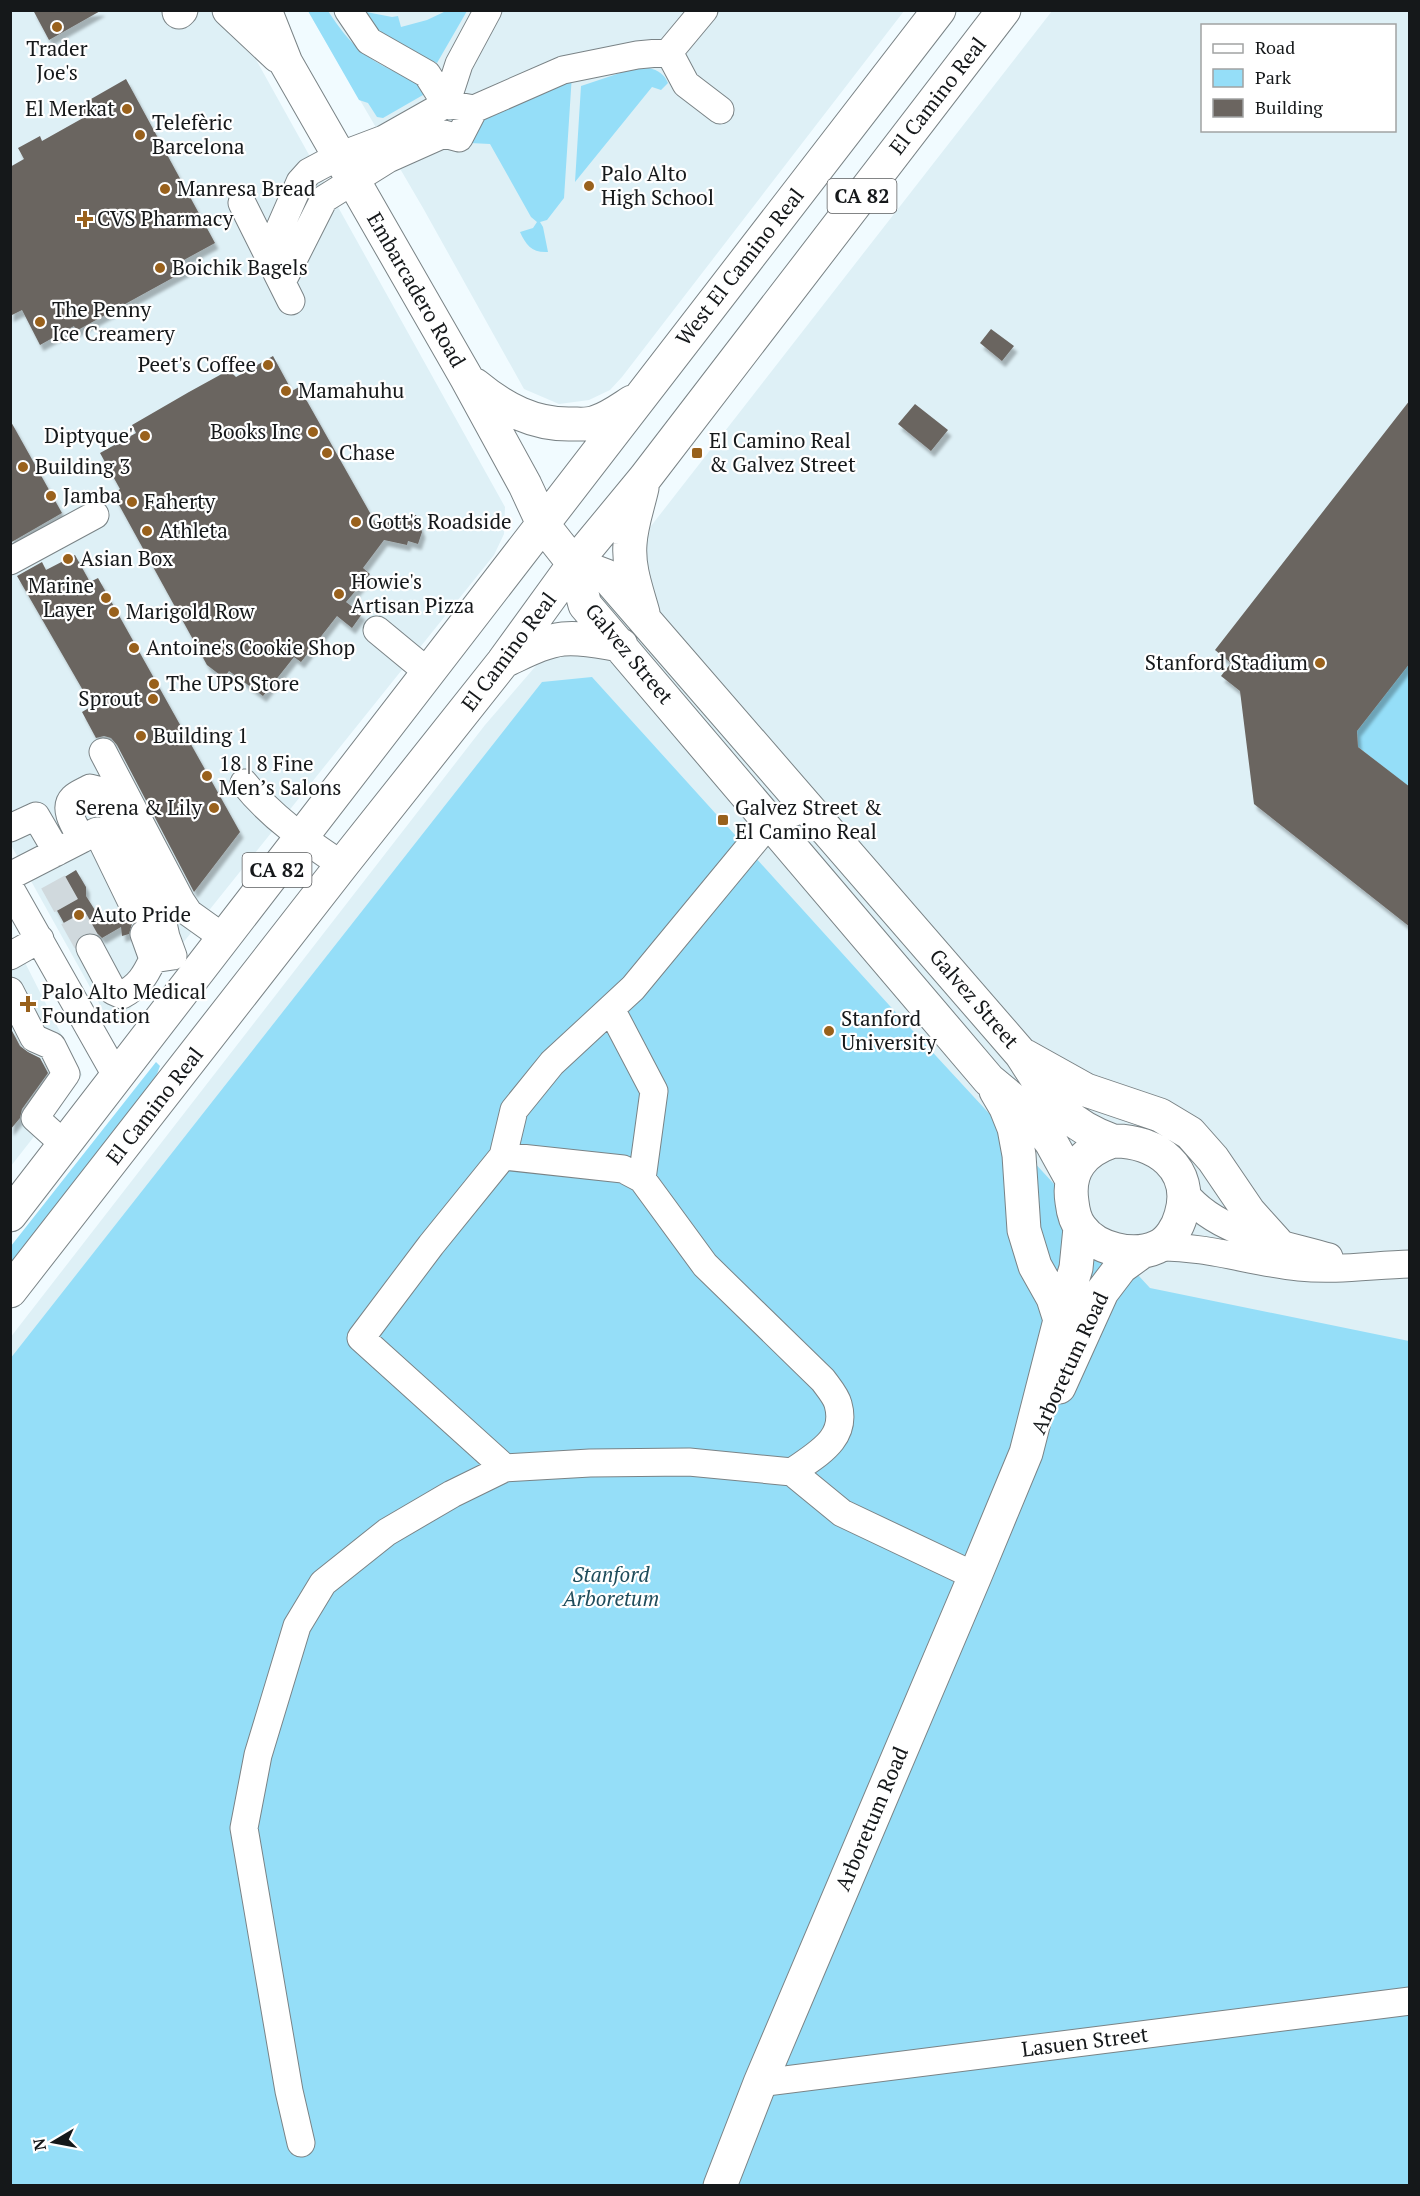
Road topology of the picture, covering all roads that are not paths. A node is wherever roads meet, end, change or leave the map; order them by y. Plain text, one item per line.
1 (229, 10) edge
2 (265, 10) edge
3 (348, 10) edge
4 (488, 10) edge
5 (704, 10) edge
6 (939, 10) edge
7 (1004, 10) edge
8 (669, 52) junction
9 (286, 63) junction
10 (446, 104) junction
11 (474, 109) junction
12 (720, 110) dead end
13 (345, 168) junction
14 (242, 203) dead end
15 (268, 255) junction
16 (466, 377) junction
17 (641, 396) junction
18 (645, 478) junction
19 (95, 514) dead end
20 (544, 526) junction
21 (10, 561) edge
22 (574, 564) junction
23 (645, 621) junction
24 (377, 630) dead end
25 (621, 645) junction
26 (503, 662) junction
27 (429, 673) junction
28 (103, 752) dead end
29 (244, 783) dead end
30 (807, 807) junction
31 (770, 822) junction
32 (10, 828) edge
33 (82, 838) junction
34 (302, 838) junction
35 (51, 865) junction
36 (342, 865) junction
37 (10, 876) edge
38 (10, 888) edge
39 (224, 938) junction
40 (40, 939) junction
41 (90, 948) tunnel mouth
42 (10, 956) edge
43 (153, 959) junction
44 (10, 991) edge
45 (610, 1009) junction
46 (1021, 1054) junction
47 (117, 1077) junction
48 (989, 1080) junction
49 (1113, 1141) junction
50 (65, 1145) junction
51 (503, 1156) junction
52 (642, 1179) junction
53 (1072, 1180) junction
54 (1185, 1193) junction
55 (11, 1213) edge
56 (1080, 1228) junction
57 (1276, 1242) junction
58 (1150, 1249) junction
59 (1410, 1264) edge
60 (1355, 1266) junction
61 (10, 1291) edge
62 (1060, 1320) junction
63 (1026, 1453) junction
64 (505, 1468) junction
65 (792, 1472) junction
66 (975, 1576) junction
67 (1410, 2001) edge
68 (760, 2083) junction
69 (301, 2143) dead end
70 (720, 2186) edge

1 - 9 main road
2 - 9 main road, Embarcadero Road
3 - 10 street
4 - 10 street
5 - 8 street
6 - 17 main road, West El Camino Real / CA 82
7 - 18 main road, El Camino Real / CA 82
8 - 11 street
8 - 12 street
9 - 13 main road, Embarcadero Road
10 - 11 street
10 - 13 street
11 - 13 street
13 - 15 street
13 - 15 street
13 - 16 main road, Embarcadero Road
14 - 15 street
16 - 17 main road
16 - 20 main road, Embarcadero Road
17 - 20 main road, West El Camino Real / CA 82
18 - 22 main road, El Camino Real / CA 82
18 - 23 main road
19 - 21 street
20 - 22 main road, Embarcadero Road
20 - 27 main road, CA 82
22 - 23 main road, Galvez Street
22 - 25 main road, Galvez Street
22 - 26 main road, El Camino Real / CA 82
23 - 30 main road, Galvez Street
24 - 27 street
25 - 26 main road
25 - 31 main road, Galvez Street
26 - 36 main road, El Camino Real / CA 82
27 - 34 main road, CA 82
28 - 39 street
29 - 34 street
30 - 31 street
30 - 46 main road, Galvez Street
31 - 45 street
31 - 48 main road, Galvez Street
32 - 35 street
33 - 35 street
33 - 43 street
33 - 43 street
34 - 36 street
34 - 39 main road, CA 82
35 - 37 street
36 - 61 main road, El Camino Real / CA 82
38 - 40 street
39 - 47 main road, CA 82
40 - 42 street
40 - 47 street
41 - 43 street
44 - 50 street
45 - 51 street
45 - 52 street
46 - 49 main road, Galvez Street
46 - 57 main road
47 - 50 main road, CA 82
48 - 53 main road, Galvez Street
48 - 62 main road
49 - 53 main road
49 - 54 main road
50 - 55 main road, CA 82
51 - 52 street
51 - 64 street
52 - 65 street
53 - 56 main road
54 - 57 street
54 - 58 main road
56 - 58 main road
56 - 62 main road, Arboretum Road
57 - 60 street
58 - 60 street
58 - 63 main road, Arboretum Road
59 - 60 street
62 - 63 main road, Arboretum Road
63 - 66 main road, Arboretum Road
64 - 65 street
64 - 69 street
65 - 66 street
66 - 68 main road, Arboretum Road
67 - 68 street, Lasuen Street
68 - 70 main road, Arboretum Road

